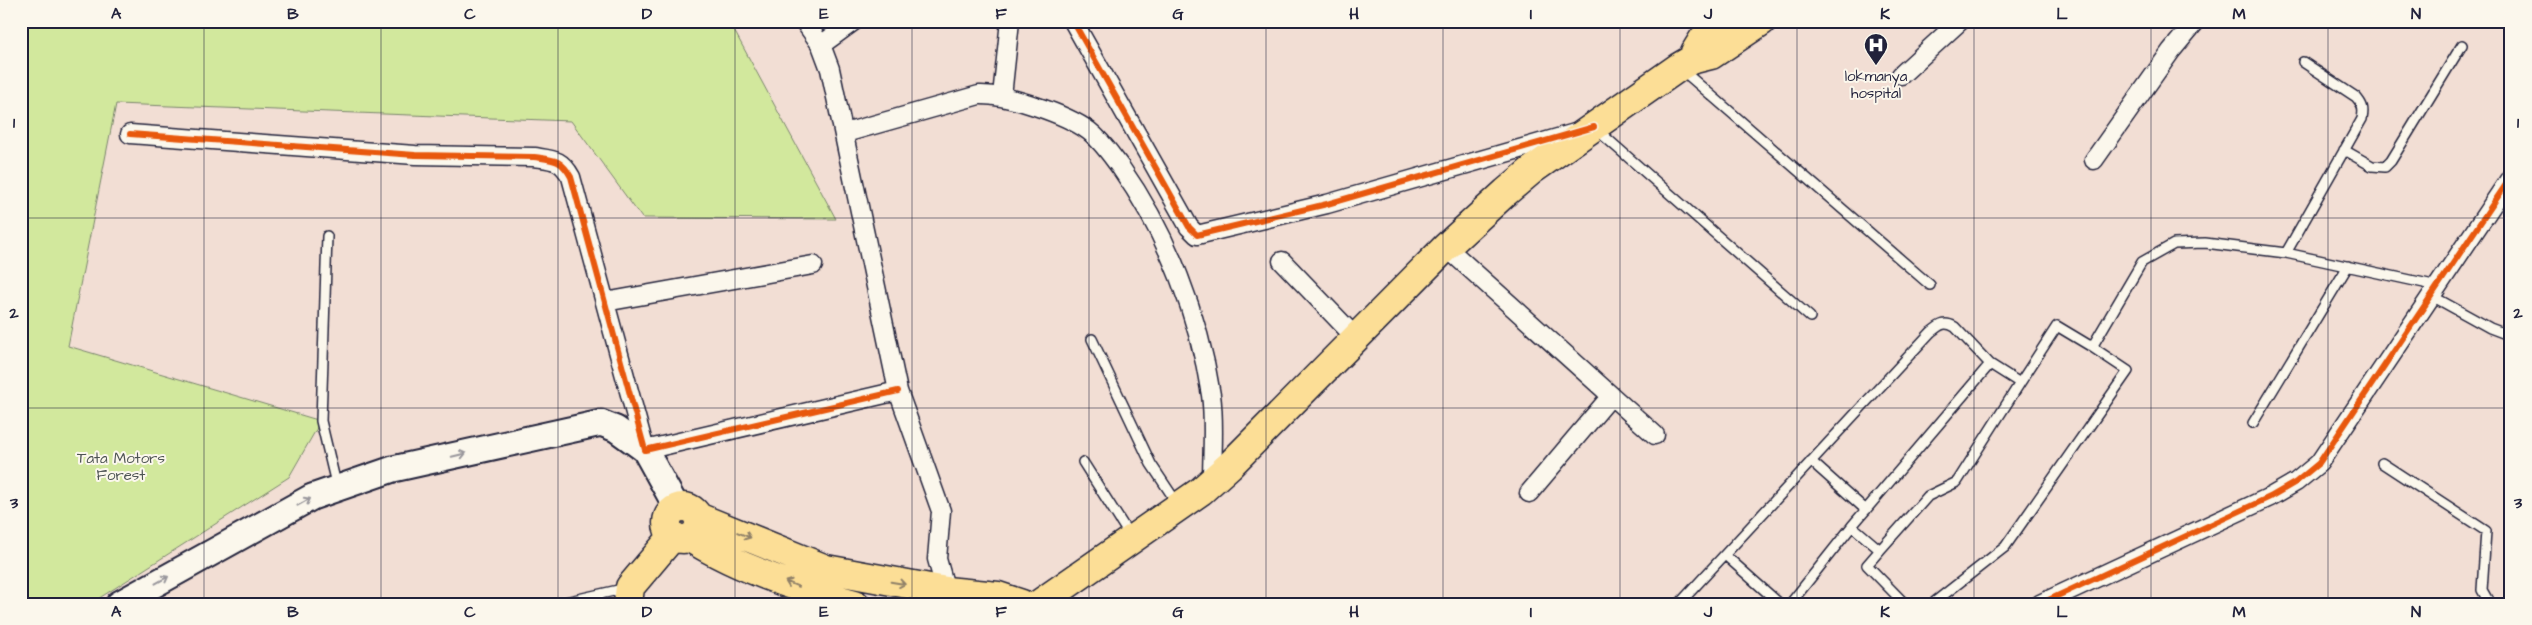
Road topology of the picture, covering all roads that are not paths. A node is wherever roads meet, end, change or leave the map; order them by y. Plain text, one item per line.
1 (804, 21) edge
2 (854, 21) edge
3 (1010, 21) edge
4 (1073, 21) edge
5 (1727, 21) edge
6 (1762, 21) edge
7 (1960, 21) edge
8 (2196, 21) edge
9 (820, 45) junction
10 (2462, 45) dead end
11 (2303, 62) dead end
12 (1685, 64) junction
13 (1902, 75) dead end
14 (1002, 96) junction
15 (1594, 127) junction
16 (844, 133) junction
17 (130, 134) dead end
18 (2344, 150) junction
19 (2094, 160) dead end
20 (2511, 177) edge
21 (327, 236) dead end
22 (1446, 247) junction
23 (2286, 253) junction
24 (1282, 261) dead end
25 (813, 266) dead end
26 (2348, 266) junction
27 (1930, 285) dead end
28 (2435, 291) junction
29 (605, 302) junction
30 (1810, 317) dead end
31 (2511, 336) edge
32 (1356, 338) junction
33 (1092, 339) dead end
34 (2092, 347) junction
35 (1990, 364) junction
36 (2020, 383) junction
37 (898, 391) junction
38 (1612, 396) junction
39 (2252, 423) dead end
40 (616, 429) junction
41 (1655, 435) dead end
42 (645, 450) junction
43 (1811, 461) junction
44 (1083, 462) dead end
45 (2382, 463) dead end
46 (1212, 482) junction
47 (337, 488) junction
48 (1529, 493) dead end
49 (1180, 506) junction
50 (1866, 510) junction
51 (685, 525) junction
52 (1852, 526) junction
53 (1133, 540) junction
54 (1880, 550) junction
55 (1725, 555) junction
56 (946, 591) junction
57 (629, 595) edge
58 (852, 603) edge
59 (119, 604) edge
60 (154, 604) edge
61 (556, 604) edge
62 (1022, 604) edge
63 (1039, 604) edge
64 (1679, 604) edge
65 (1780, 604) edge
66 (1790, 604) edge
67 (1905, 604) edge
68 (1932, 604) edge
69 (2040, 604) edge
70 (2490, 604) edge

1 - 9 street
2 - 9 street
3 - 14 street
4 - 15 street
5 - 12 main road
6 - 12 main road
7 - 13 street
8 - 19 street
9 - 16 street
10 - 18 lane
11 - 18 lane
12 - 15 main road
12 - 27 lane
14 - 16 street
14 - 46 street
15 - 22 main road
15 - 30 lane
16 - 37 street
17 - 29 street
18 - 23 lane
20 - 28 street
21 - 47 lane
22 - 32 main road
22 - 38 street
23 - 26 lane
23 - 34 lane
24 - 32 street
25 - 29 street
26 - 28 lane
26 - 39 lane
28 - 31 lane
28 - 69 street
29 - 42 street
32 - 46 main road
33 - 49 lane
34 - 36 lane
34 - 68 lane
35 - 36 lane
35 - 43 lane
35 - 50 lane
36 - 54 lane
37 - 42 street
37 - 56 street
38 - 41 street
38 - 48 street
40 - 42 main road
47 -> 40 main road
40 - 60 main road
42 - 51 main road
43 - 50 lane
43 - 55 lane
44 - 53 lane
45 - 70 lane
46 - 49 main road
59 -> 47 main road
49 - 53 main road
50 - 52 lane
51 -> 56 main road
51 - 57 main road
58 -> 51 main road
52 - 54 lane
52 - 66 lane
53 - 63 main road
54 - 67 lane
55 - 64 lane
55 - 65 lane
56 - 62 main road
57 - 61 lane

